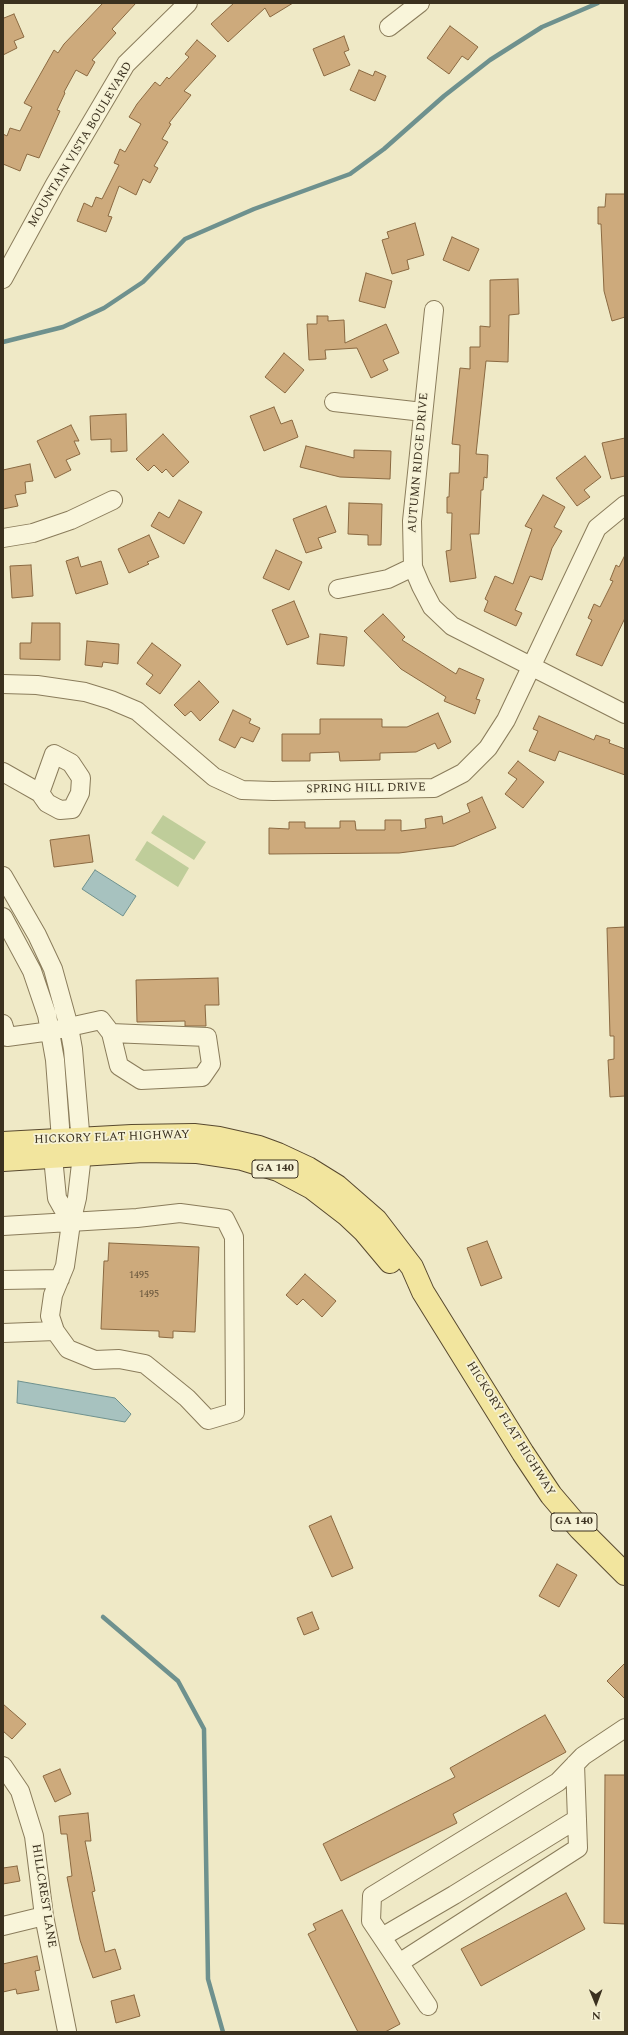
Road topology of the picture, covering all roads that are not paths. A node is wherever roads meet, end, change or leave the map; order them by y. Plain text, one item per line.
1 (188, 3) edge
2 (420, 3) edge
3 (389, 27) dead end
4 (3, 279) edge
5 (434, 310) dead end
6 (334, 402) dead end
7 (423, 412) junction
8 (113, 500) dead end
9 (625, 505) edge
10 (3, 538) edge
11 (412, 567) junction
12 (338, 589) dead end
13 (530, 667) junction
14 (3, 684) edge
15 (625, 714) edge
16 (3, 772) edge
17 (40, 793) dead end
18 (3, 876) edge
19 (3, 917) edge
20 (70, 1026) junction
21 (51, 1031) junction
22 (4, 1032) edge
23 (111, 1033) junction
24 (3, 1143) edge
25 (68, 1149) junction
26 (3, 1160) edge
27 (71, 1223) junction
28 (3, 1226) edge
29 (60, 1279) junction
30 (3, 1280) edge
31 (55, 1331) junction
32 (3, 1333) edge
33 (625, 1574) edge
34 (625, 1728) edge
35 (575, 1764) junction
36 (3, 1766) edge
37 (577, 1819) junction
38 (44, 1916) junction
39 (3, 1926) edge
40 (382, 1937) junction
41 (399, 1963) junction
42 (428, 2006) dead end
43 (67, 2031) dead end

1 - 4 street, MOUNTAIN VISTA BOULEVARD
2 - 3 street
5 - 7 street, AUTUMN RIDGE DRIVE
6 - 7 street
7 - 11 street, AUTUMN RIDGE DRIVE
8 - 10 street
9 - 13 street, SPRING HILL DRIVE
11 - 12 street
11 - 13 street, AUTUMN RIDGE DRIVE
13 - 14 street, SPRING HILL DRIVE
13 - 15 street, AUTUMN RIDGE DRIVE
16 - 17 street
18 - 20 street
19 - 21 street
20 - 21 street
20 - 23 street
20 - 25 street
21 - 22 street
21 - 25 street
23 - 23 street
24 - 25 main road, HICKORY FLAT HIGHWAY / GA 140
25 - 26 main road, HICKORY FLAT HIGHWAY / GA 140
25 - 27 street
25 - 27 street
25 - 33 main road, HICKORY FLAT HIGHWAY / GA 140
27 - 28 street
27 - 29 street
27 - 31 street
29 - 30 street
29 - 31 street
31 - 32 street
34 - 35 street
35 - 37 street
35 - 40 street
36 - 38 street, HILLCREST LANE
37 - 40 street
37 - 41 street
38 - 39 street
38 - 43 street, HILLCREST LANE
40 - 41 street
41 - 42 street

